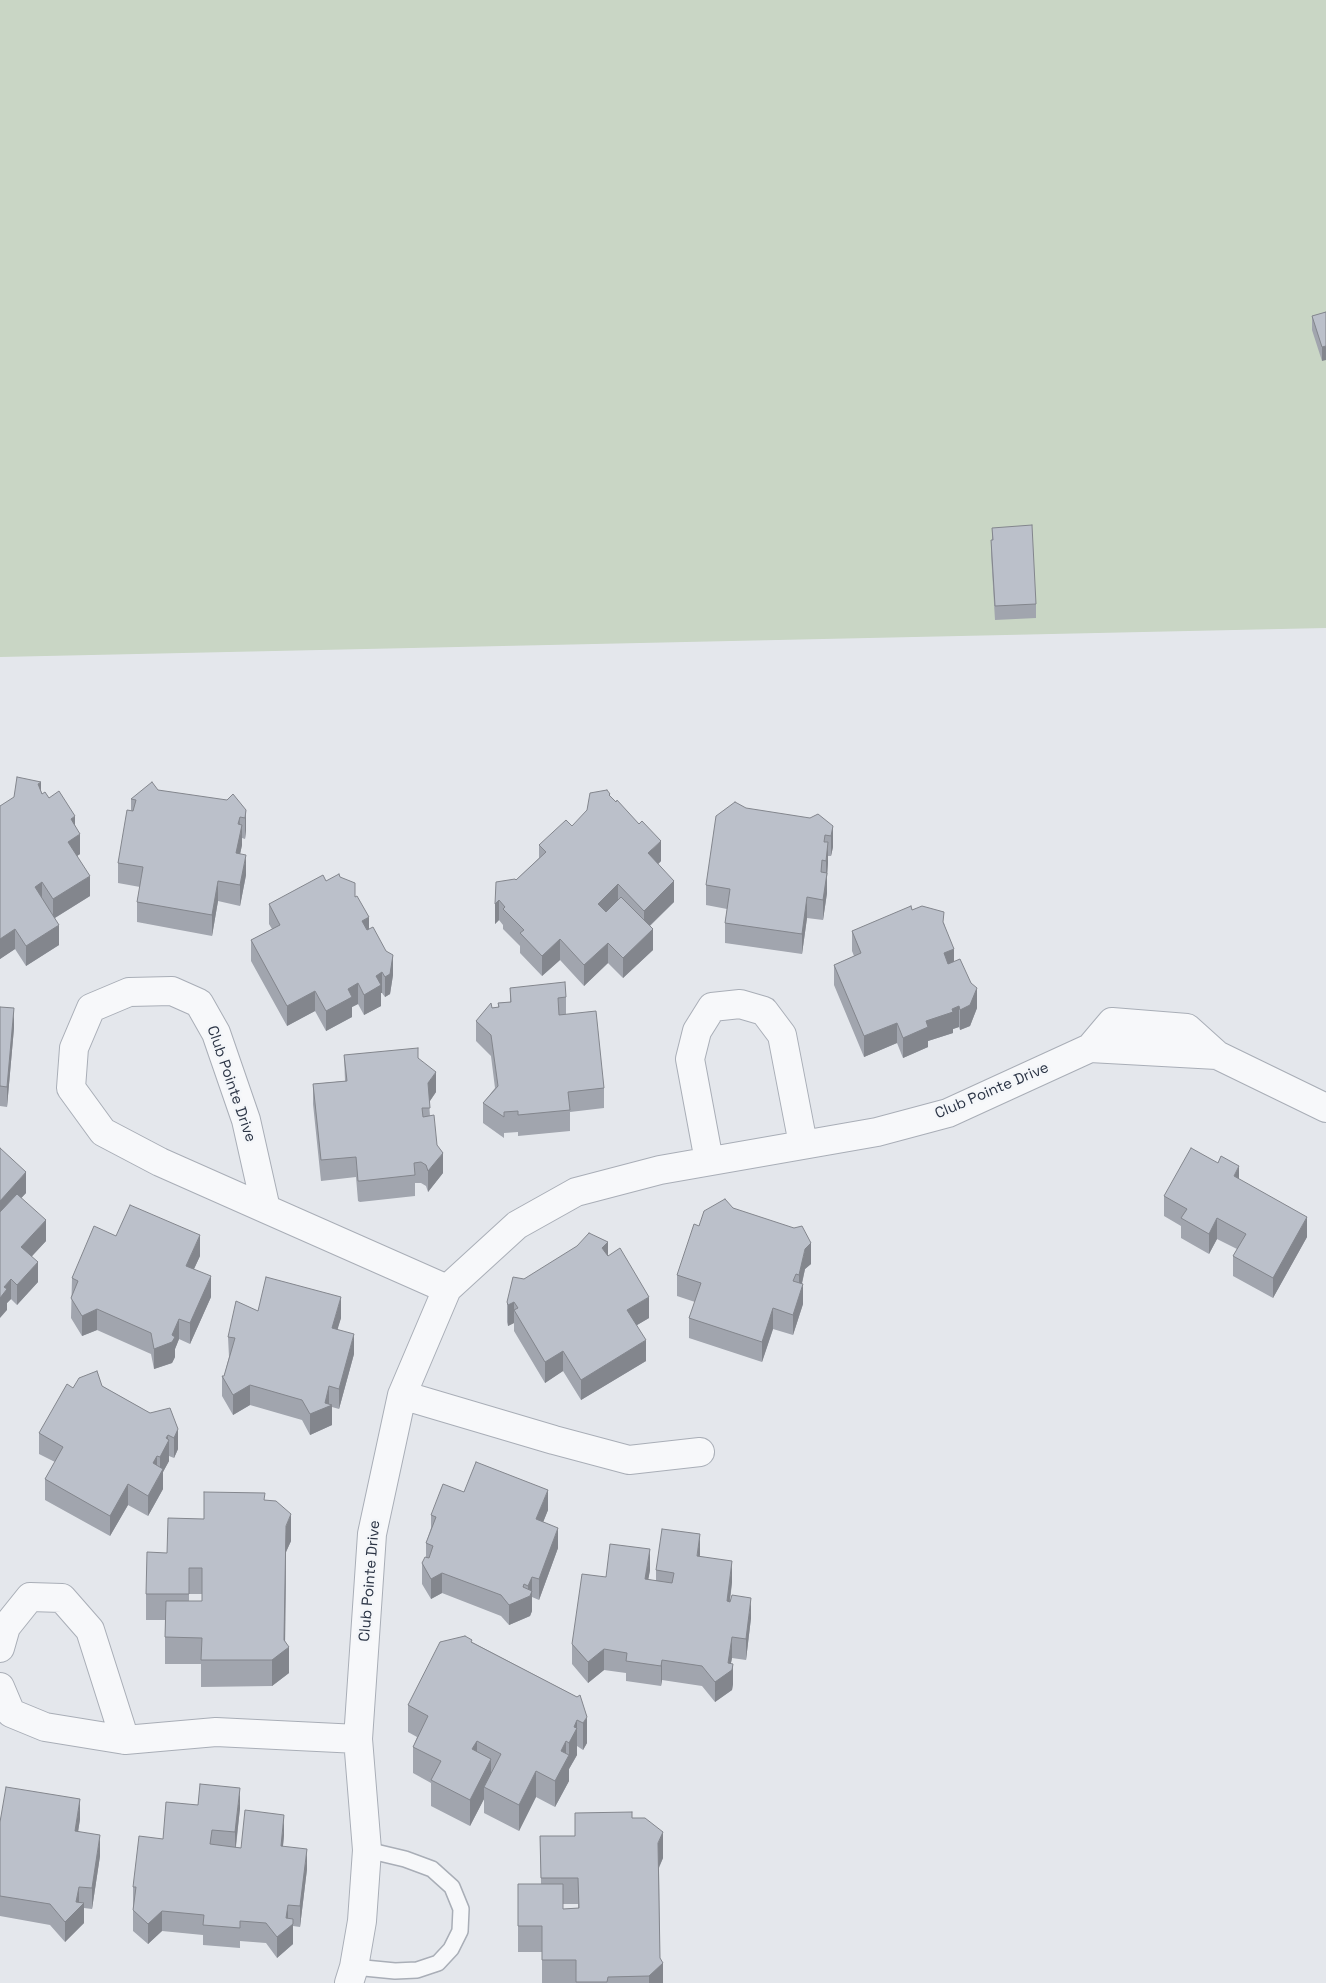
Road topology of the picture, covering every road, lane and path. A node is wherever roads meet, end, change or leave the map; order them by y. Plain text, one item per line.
1 (1326, 1108) edge
2 (803, 1144) junction
3 (709, 1161) junction
4 (266, 1209) junction
5 (447, 1289) junction
6 (402, 1395) junction
7 (700, 1452) dead end
8 (0, 1648) edge
9 (0, 1687) edge
10 (358, 1739) junction
11 (125, 1740) junction
12 (367, 1850) junction
13 (352, 1975) edge

1 - 2 street, Club Pointe Drive
2 - 3 street, Club Pointe Drive
2 - 3 street
3 - 5 street, Club Pointe Drive
4 - 4 street, Club Pointe Drive
4 - 5 street, Club Pointe Drive
5 - 6 street, Club Pointe Drive
6 - 7 street
6 - 10 street, Club Pointe Drive
8 - 11 street
9 - 11 street
10 - 11 street
10 - 12 street, Club Pointe Drive
12 - 13 street, Club Pointe Drive
12 - 13 lane

